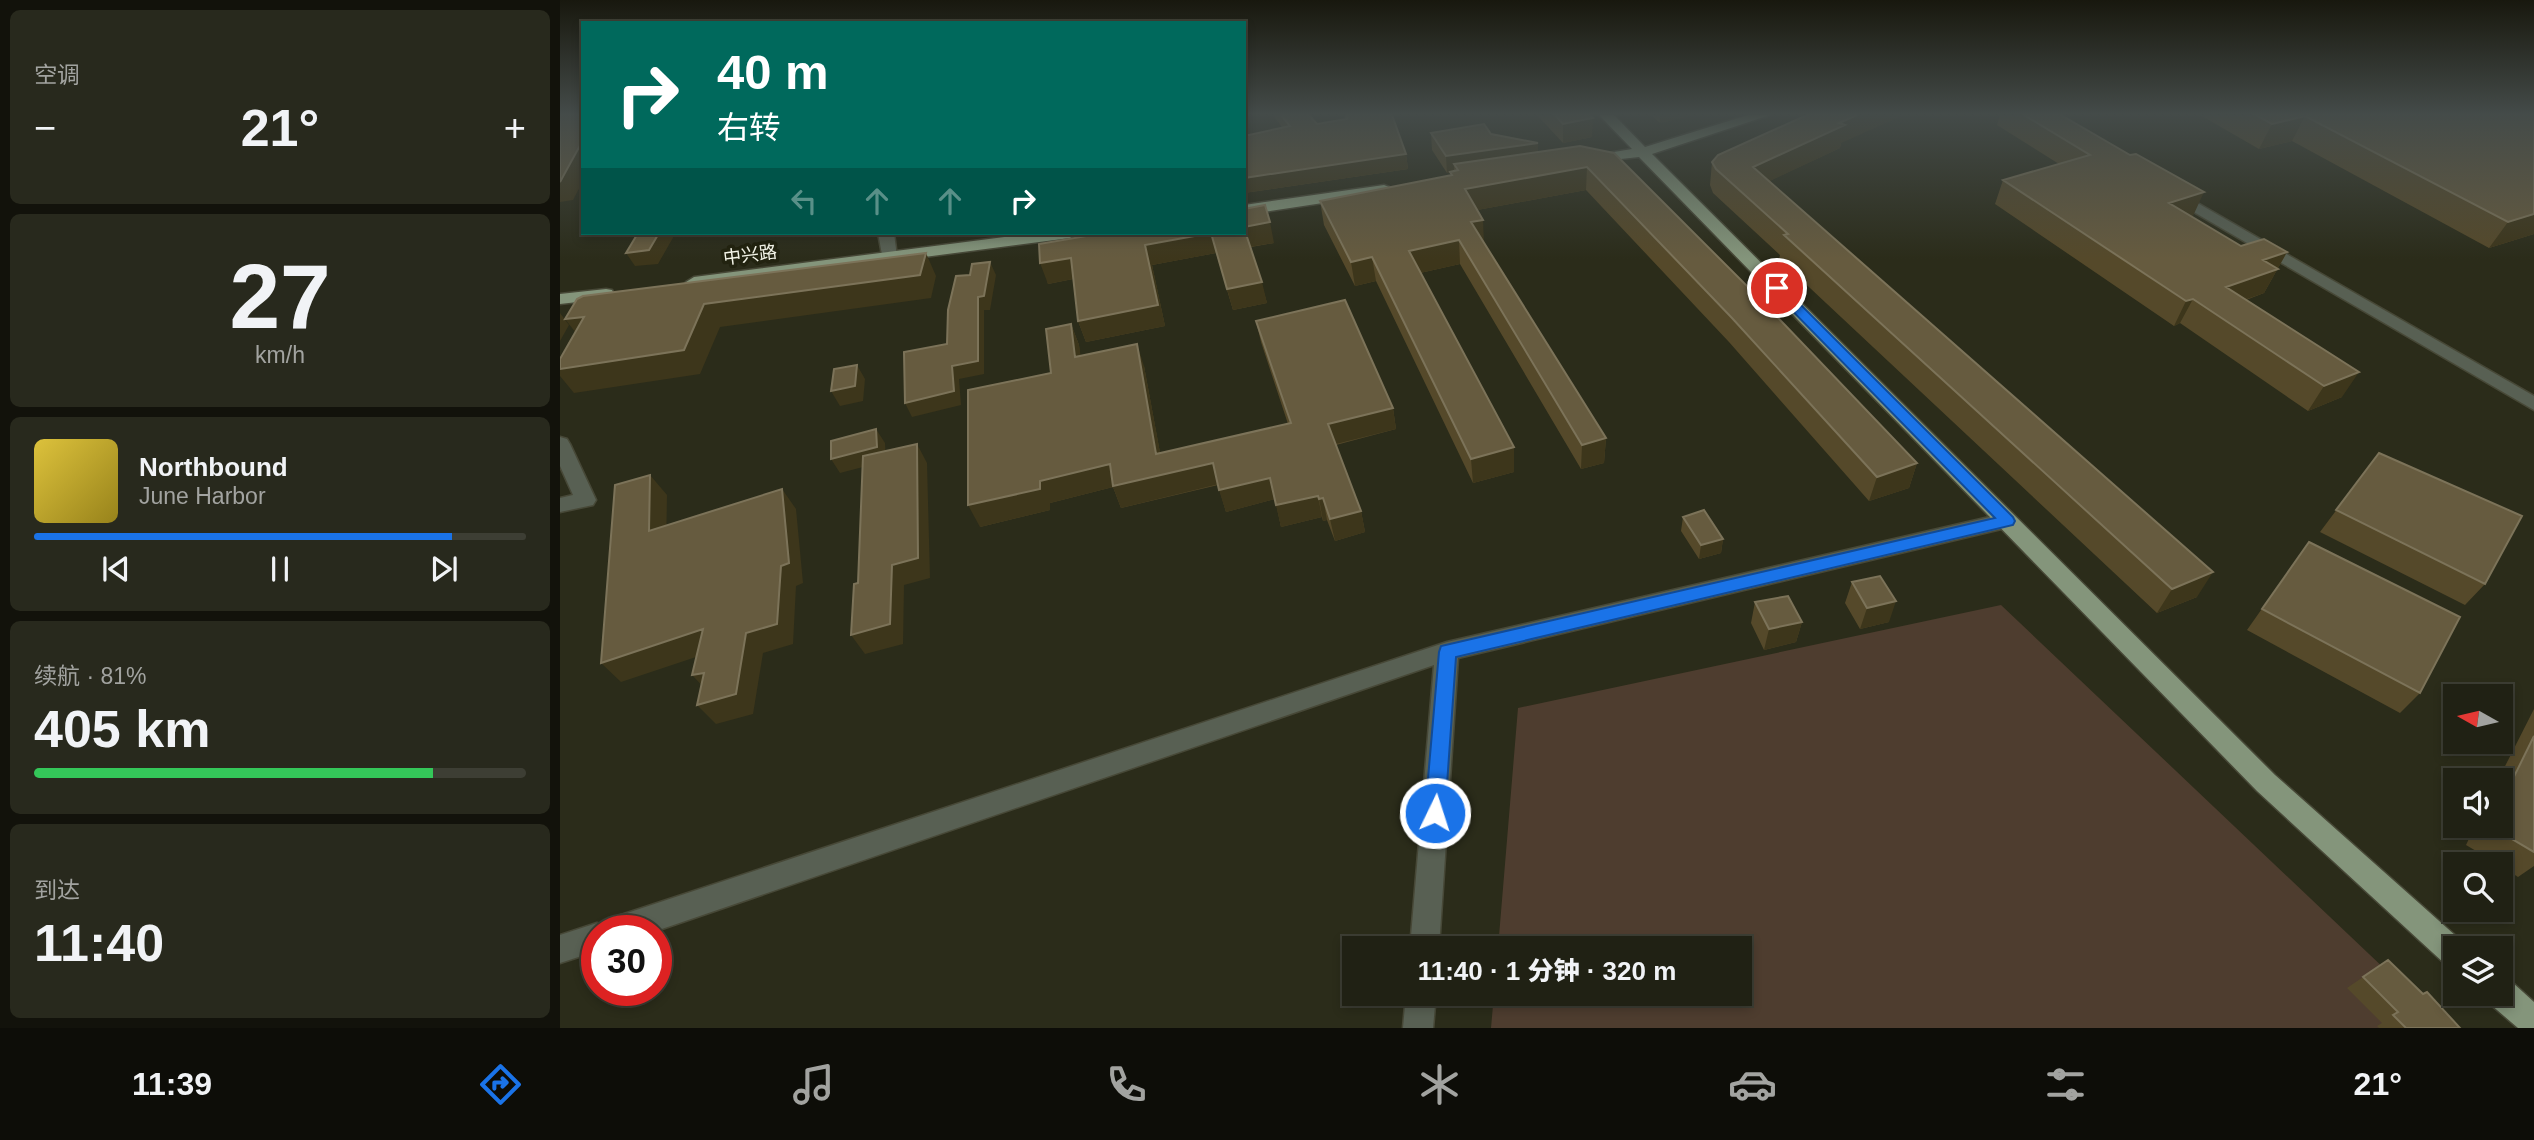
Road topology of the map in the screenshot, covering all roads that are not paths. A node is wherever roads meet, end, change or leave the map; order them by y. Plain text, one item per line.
1 (1654, 163) edge
2 (2160, 186) edge
3 (1395, 188) edge
4 (1246, 210) edge
5 (886, 235) edge
6 (1055, 235) edge
7 (889, 257) junction
8 (681, 284) edge
9 (625, 291) edge
10 (598, 295) junction
11 (560, 299) edge
12 (585, 317) edge
13 (2534, 404) edge
14 (560, 444) edge
15 (560, 506) edge
16 (2007, 521) junction
17 (1447, 652) junction
18 (663, 915) edge
19 (1425, 936) edge
20 (581, 942) edge
21 (2443, 943) edge
22 (560, 949) edge
23 (2513, 1004) edge
24 (1420, 1006) edge
25 (2534, 1022) edge
26 (1418, 1028) edge

1 - 16 main road
2 - 13 street
3 - 4 main road
5 - 7 street
6 - 7 main road, 中兴路
7 - 8 main road, 中兴路
9 - 10 main road
10 - 11 main road
10 - 12 street
14 - 15 street
16 - 17 street
16 - 21 main road
17 - 18 street
17 - 19 street
20 - 22 street
23 - 25 main road
24 - 26 street

